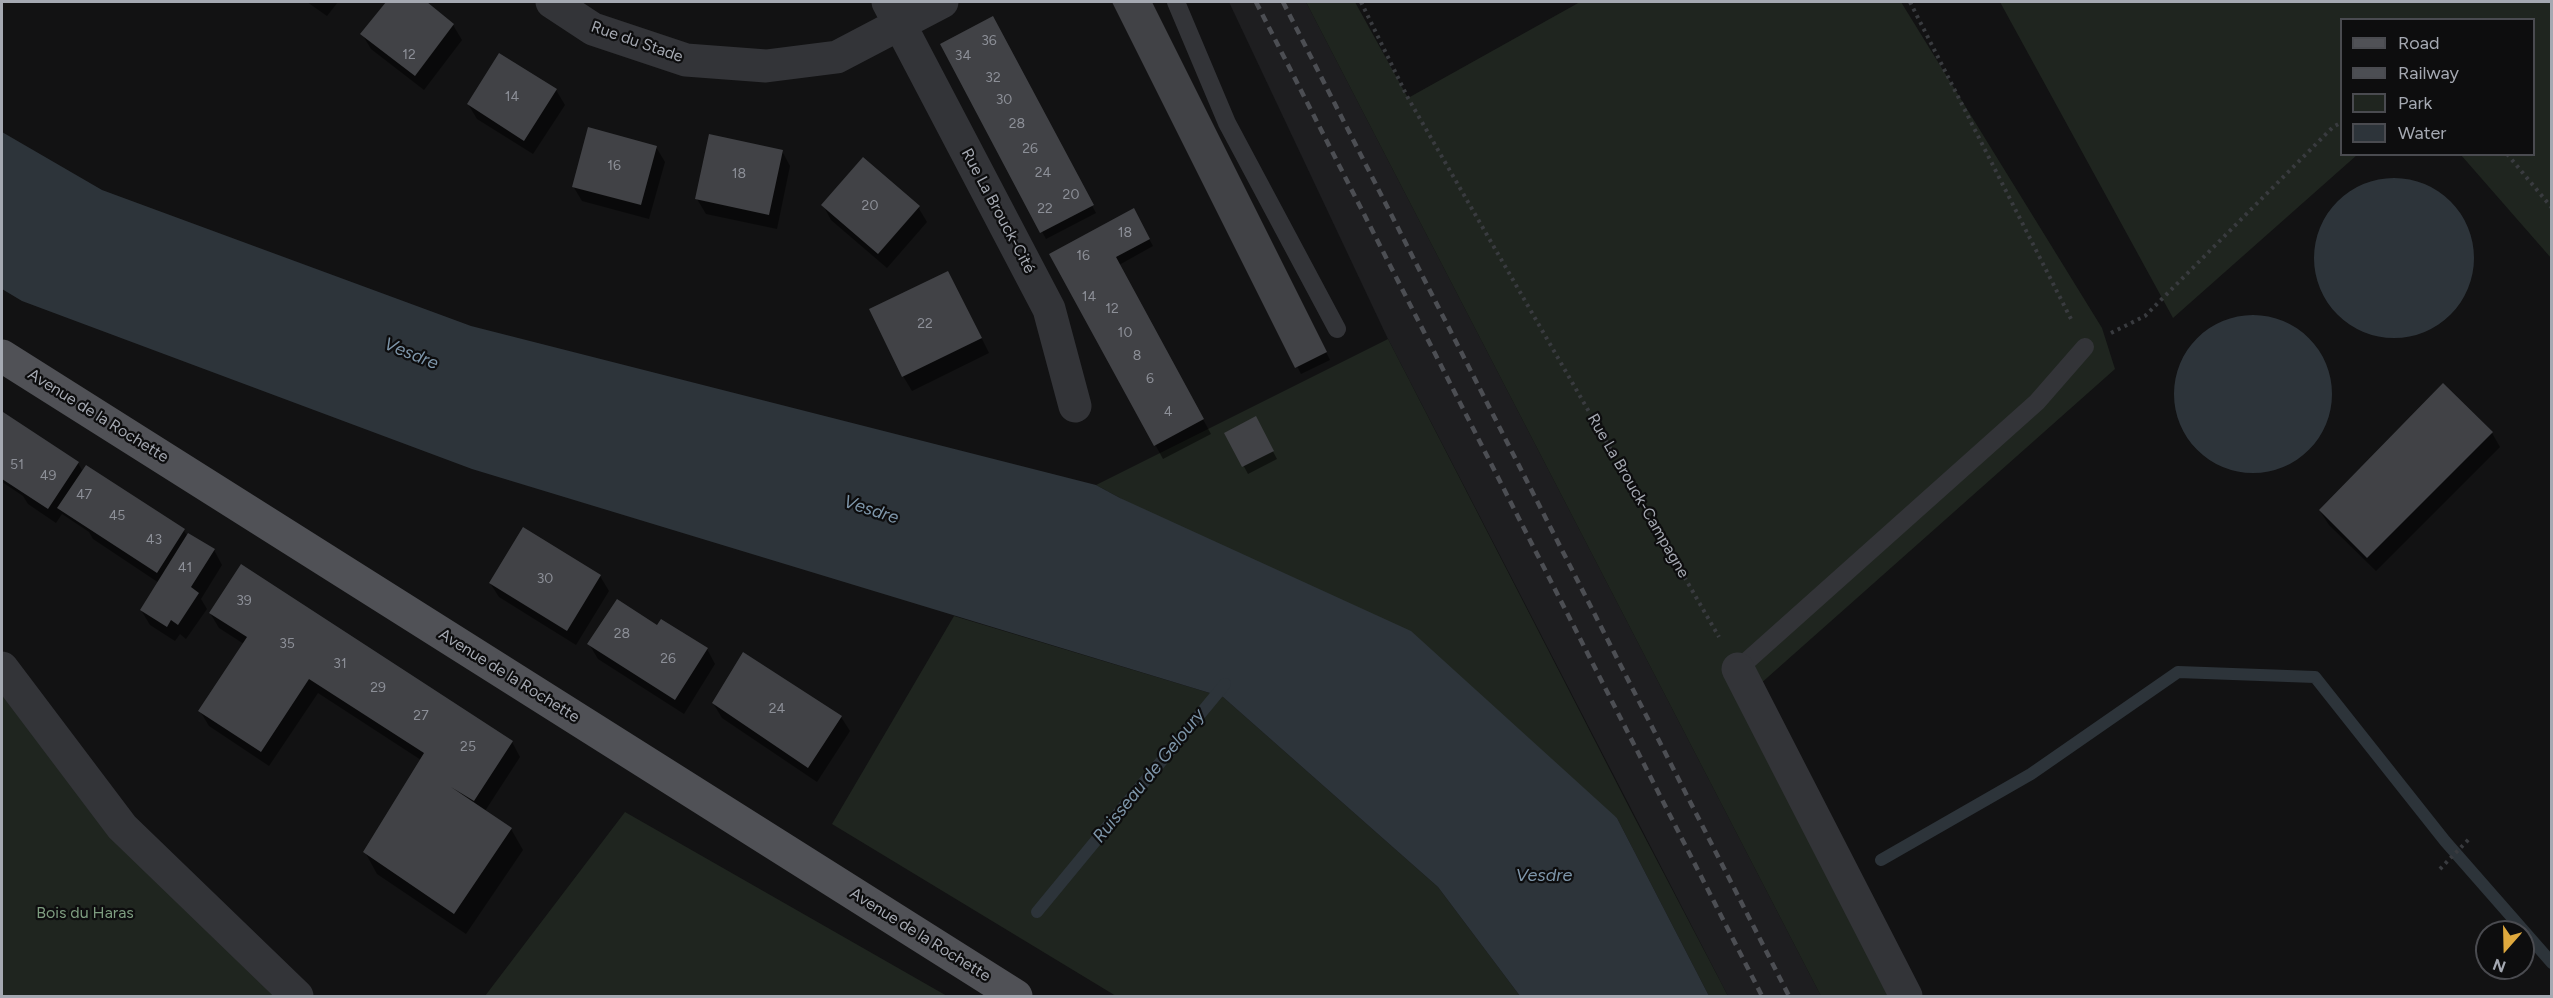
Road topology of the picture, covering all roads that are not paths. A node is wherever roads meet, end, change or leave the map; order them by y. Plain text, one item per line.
1 (552, 2) edge
2 (942, 2) edge
3 (1176, 2) edge
4 (894, 13) edge
5 (1337, 330) dead end
6 (2085, 346) road end
7 (2, 356) edge
8 (1075, 406) dead end
9 (2, 668) edge
10 (1738, 669) joint
11 (297, 996) edge
12 (1016, 996) edge
13 (1906, 996) edge

1 - 4 street, Rue du Stade
2 - 4 street
3 - 5 lane
4 - 8 street, Rue La Brouck-Cité
6 - 10 lane
7 - 12 main road, Avenue de la Rochette
9 - 11 street
10 - 13 street

